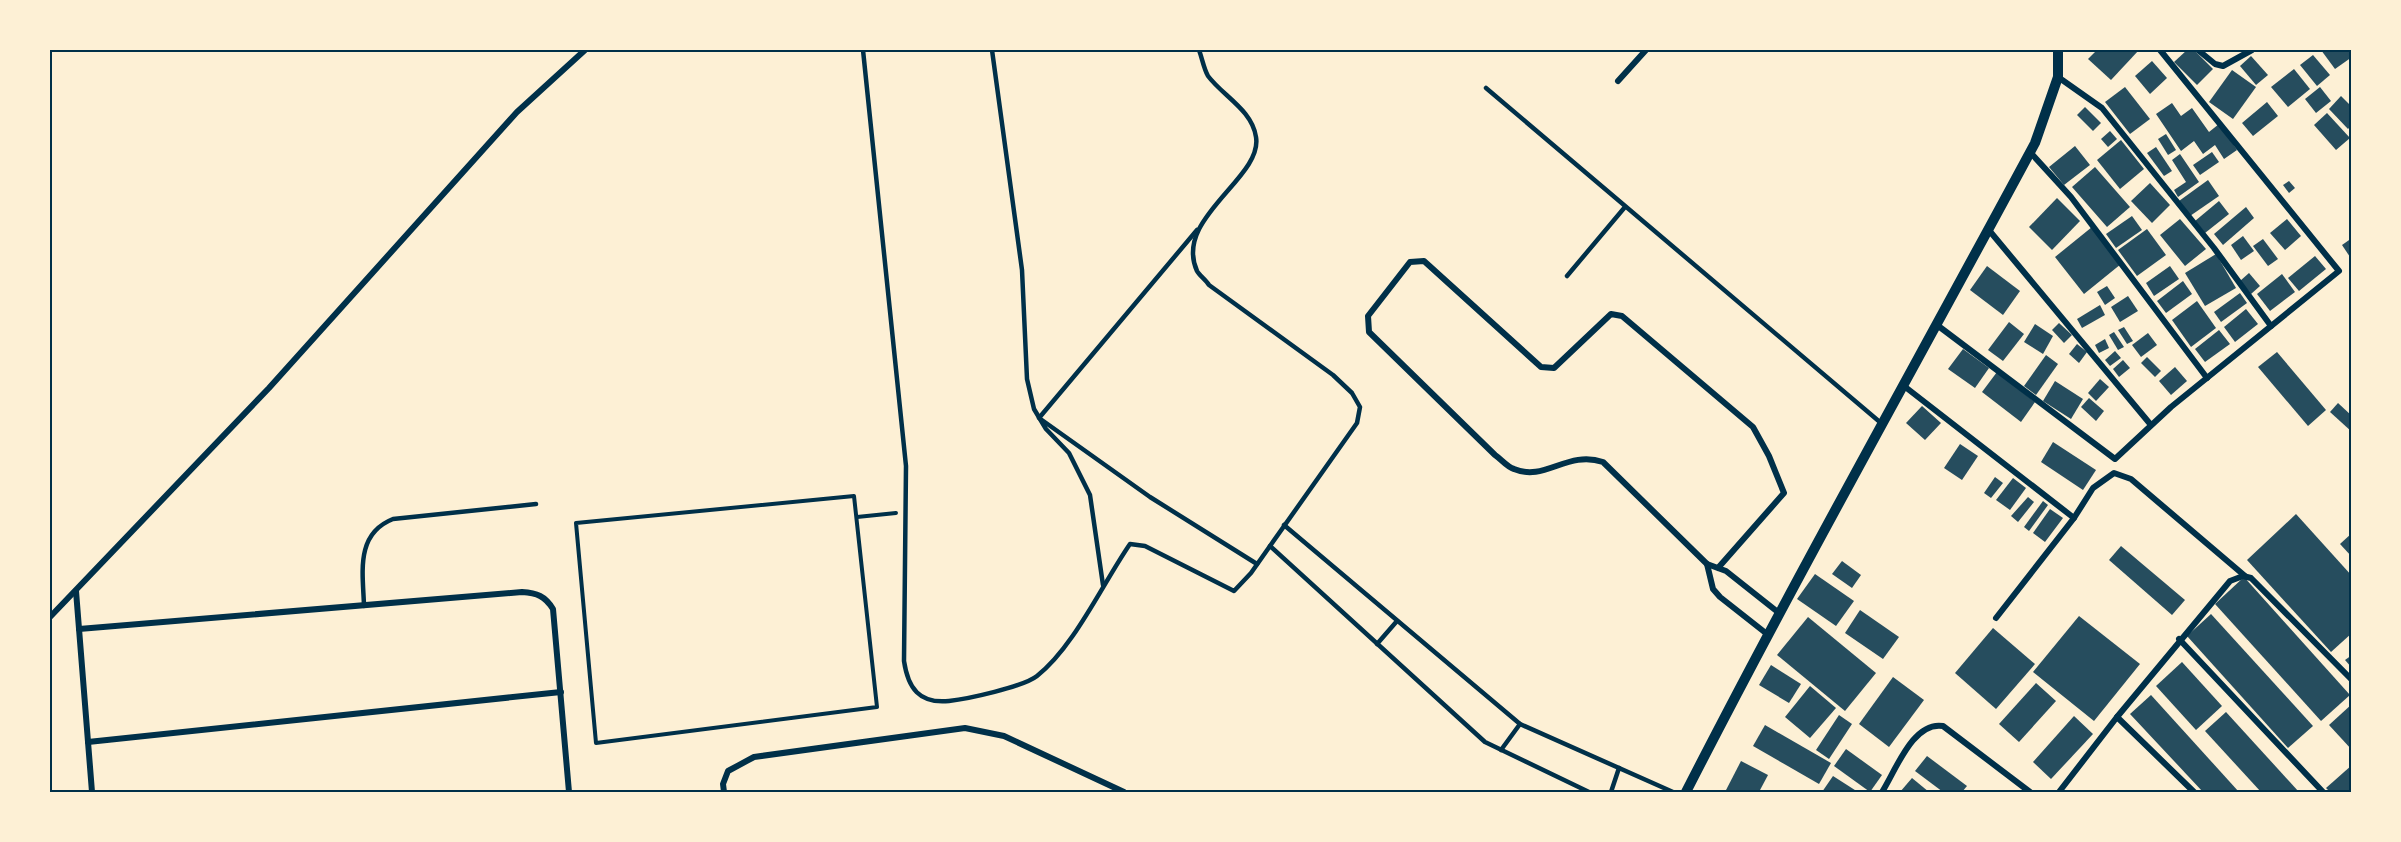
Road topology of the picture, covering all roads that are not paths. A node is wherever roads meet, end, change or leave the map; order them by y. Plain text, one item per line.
1 (585, 50) edge
2 (863, 50) edge
3 (992, 50) edge
4 (1199, 50) edge
5 (1646, 50) edge
6 (2058, 50) edge
7 (2160, 50) edge
8 (2198, 50) edge
9 (2252, 50) edge
10 (2058, 77) junction
11 (1618, 81) dead end
12 (1486, 88) dead end
13 (2030, 152) junction
14 (1625, 207) junction
15 (1198, 228) junction
16 (1988, 229) junction
17 (1567, 276) dead end
18 (1936, 325) junction
19 (2271, 326) junction
20 (2207, 378) junction
21 (1904, 386) junction
22 (1039, 418) junction
23 (1883, 425) junction
24 (2151, 425) junction
25 (536, 504) dead end
26 (2074, 518) junction
27 (1284, 525) junction
28 (1270, 546) junction
29 (1257, 564) junction
30 (1707, 564) junction
31 (1718, 568) junction
32 (2245, 576) junction
33 (1103, 585) junction
34 (76, 591) junction
35 (364, 606) junction
36 (1779, 613) junction
37 (50, 617) edge
38 (1996, 618) dead end
39 (1397, 621) junction
40 (79, 629) junction
41 (1767, 634) junction
42 (2179, 639) junction
43 (1377, 644) junction
44 (2352, 681) edge
45 (561, 692) junction
46 (2117, 717) junction
47 (1520, 724) junction
48 (88, 742) junction
49 (1501, 750) junction
50 (1619, 768) junction
51 (92, 792) edge
52 (569, 792) edge
53 (724, 792) edge
54 (1124, 792) edge
55 (1589, 792) edge
56 (1611, 792) edge
57 (1673, 792) edge
58 (1686, 792) edge
59 (1882, 792) edge
60 (2030, 792) edge
61 (2059, 792) edge
62 (2194, 792) edge
63 (2323, 792) edge

1 - 34 street
2 - 33 lane
3 - 22 lane
4 - 15 lane
5 - 11 street
6 - 10 street
7 - 19 street
8 - 9 street
10 - 13 street
10 - 19 street
12 - 14 lane
13 - 16 street
13 - 20 street
14 - 17 lane
14 - 23 lane
15 - 22 lane
15 - 27 lane
16 - 18 street
16 - 24 street
18 - 21 street
18 - 24 street
19 - 20 street
20 - 24 street
21 - 23 street
21 - 26 street
22 - 29 lane
22 - 33 lane
23 - 36 street
25 - 35 lane
26 - 32 street
26 - 38 street
27 - 28 lane
27 - 39 lane
28 - 29 lane
28 - 43 lane
29 - 33 lane
30 - 31 street
30 - 31 street
30 - 41 street
31 - 36 street
32 - 42 street
32 - 44 street
34 - 37 street
34 - 40 street
35 - 40 street
35 - 45 street
36 - 41 street
39 - 43 lane
39 - 47 lane
40 - 48 street
41 - 58 street
42 - 46 street
42 - 63 street
43 - 49 lane
45 - 48 street
45 - 52 street
46 - 61 street
46 - 62 street
47 - 49 lane
47 - 50 lane
48 - 51 street
49 - 55 lane
50 - 56 lane
50 - 57 lane
53 - 54 street
59 - 60 street

